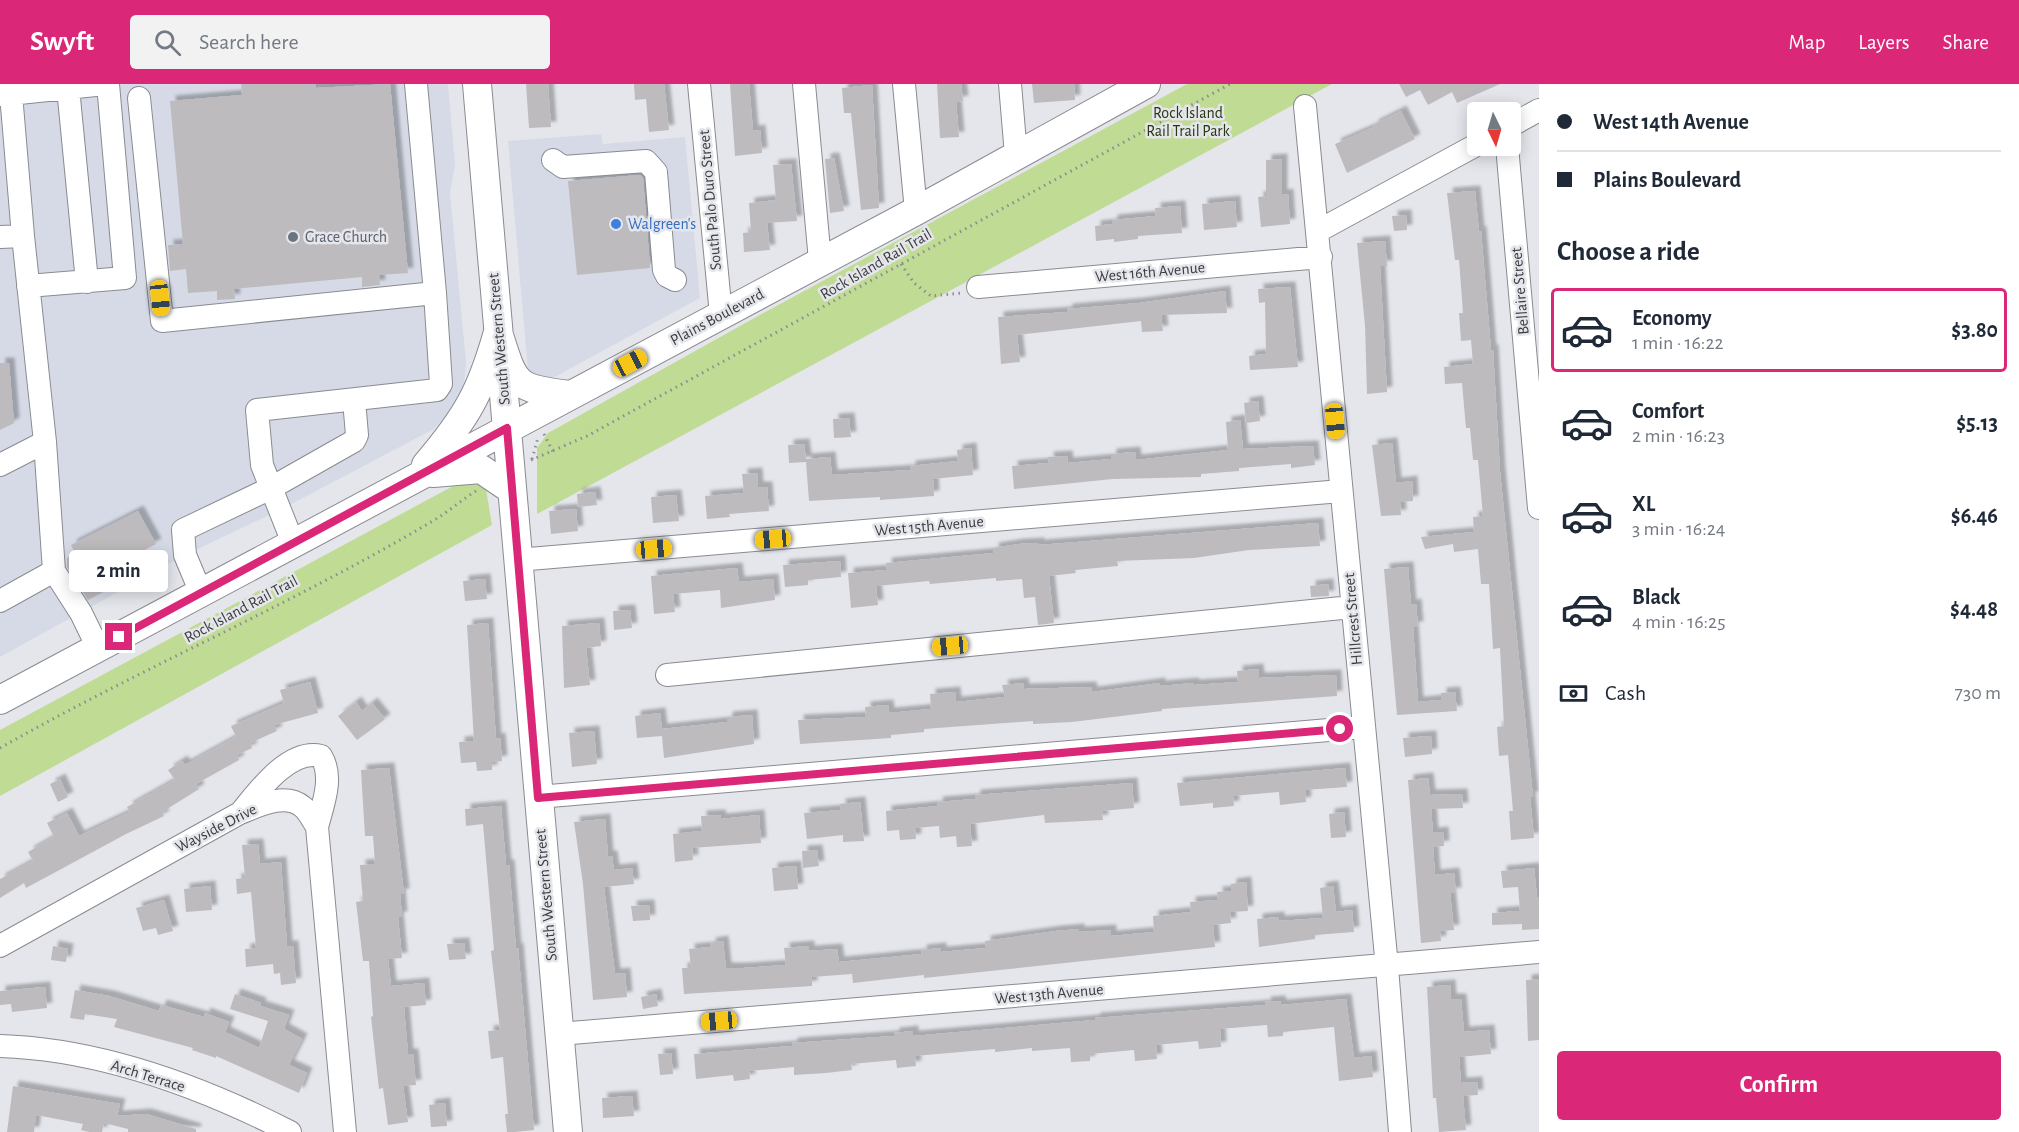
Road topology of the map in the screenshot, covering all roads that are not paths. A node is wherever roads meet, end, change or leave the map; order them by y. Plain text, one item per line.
1 (106, 84) edge
2 (416, 84) edge
3 (477, 84) edge
4 (699, 84) edge
5 (804, 84) edge
6 (904, 84) edge
7 (1010, 84) edge
8 (1146, 84) edge
9 (68, 88) junction
10 (1119, 91) edge
11 (6, 94) edge
12 (139, 98) dead end
13 (1305, 106) dead end
14 (1539, 110) edge
15 (1521, 120) edge
16 (7, 132) edge
17 (1467, 150) edge
18 (1016, 155) junction
19 (1508, 156) edge
20 (553, 160) dead end
21 (916, 211) junction
22 (1318, 231) junction
23 (23, 236) junction
24 (0, 237) edge
25 (1321, 257) junction
26 (820, 261) junction
27 (675, 280) dead end
28 (87, 282) junction
29 (28, 286) junction
30 (978, 287) road end
31 (435, 293) junction
32 (721, 315) junction
33 (498, 332) junction
34 (570, 395) junction
35 (354, 400) junction
36 (507, 428) junction
37 (45, 442) junction
38 (0, 465) edge
39 (416, 476) junction
40 (271, 488) junction
41 (512, 490) junction
42 (1341, 491) junction
43 (1539, 508) edge
44 (293, 543) junction
45 (517, 560) junction
46 (54, 571) junction
47 (201, 592) junction
48 (0, 601) edge
49 (1352, 607) junction
50 (98, 648) junction
51 (667, 675) dead end
52 (0, 700) edge
53 (1364, 727) junction
54 (538, 798) junction
55 (240, 813) junction
56 (317, 827) junction
57 (0, 946) edge
58 (1539, 952) edge
59 (1387, 967) junction
60 (559, 1035) junction
61 (0, 1046) edge
62 (290, 1132) edge
63 (345, 1132) edge
64 (568, 1132) edge
65 (1400, 1132) edge

1 - 9 street
1 - 28 street
2 - 31 street
3 - 33 main road, South Western Street
4 - 32 street, South Palo Duro Street
5 - 26 street
6 - 21 street
7 - 18 street
8 - 10 main road, Plains Boulevard
9 - 11 street
9 - 28 street
10 - 18 main road, Plains Boulevard
11 - 16 street
12 - 31 street
13 - 22 street, Hillcrest Street
14 - 15 street
16 - 23 street
17 - 22 street
18 - 21 main road, Plains Boulevard
19 - 43 street, Bellaire Street
20 - 27 street
21 - 26 main road, Plains Boulevard
22 - 25 street, Hillcrest Street
23 - 24 street
23 - 29 street
25 - 30 street, West 16th Avenue
25 - 42 street, Hillcrest Street
26 - 32 main road, Plains Boulevard
28 - 29 street
29 - 37 street
31 - 35 street
32 - 34 main road, Plains Boulevard
33 - 34 main road
33 - 36 main road, South Western Street
33 - 39 main road
34 - 36 main road, Plains Boulevard
35 - 40 street
35 - 40 street
36 - 39 main road, Plains Boulevard
36 - 41 main road, South Western Street
37 - 38 street
37 - 46 street
39 - 41 main road
39 - 44 main road, Plains Boulevard
40 - 44 street
40 - 47 street
41 - 45 main road, South Western Street
42 - 45 street, West 15th Avenue
42 - 49 street, Hillcrest Street
44 - 47 main road, Plains Boulevard
45 - 54 main road, South Western Street
46 - 48 street
46 - 50 street
47 - 50 main road, Plains Boulevard
49 - 51 street
49 - 53 street, Hillcrest Street
50 - 52 main road, Plains Boulevard
53 - 54 street
53 - 59 street, Hillcrest Street
54 - 60 main road, South Western Street
55 - 56 street, Wayside Drive
55 - 56 street
55 - 57 street, Wayside Drive
56 - 63 street
58 - 59 street, West 13th Avenue
59 - 60 street, West 13th Avenue
59 - 65 street, Hillcrest Street
60 - 64 main road, South Western Street
61 - 62 street, Arch Terrace

